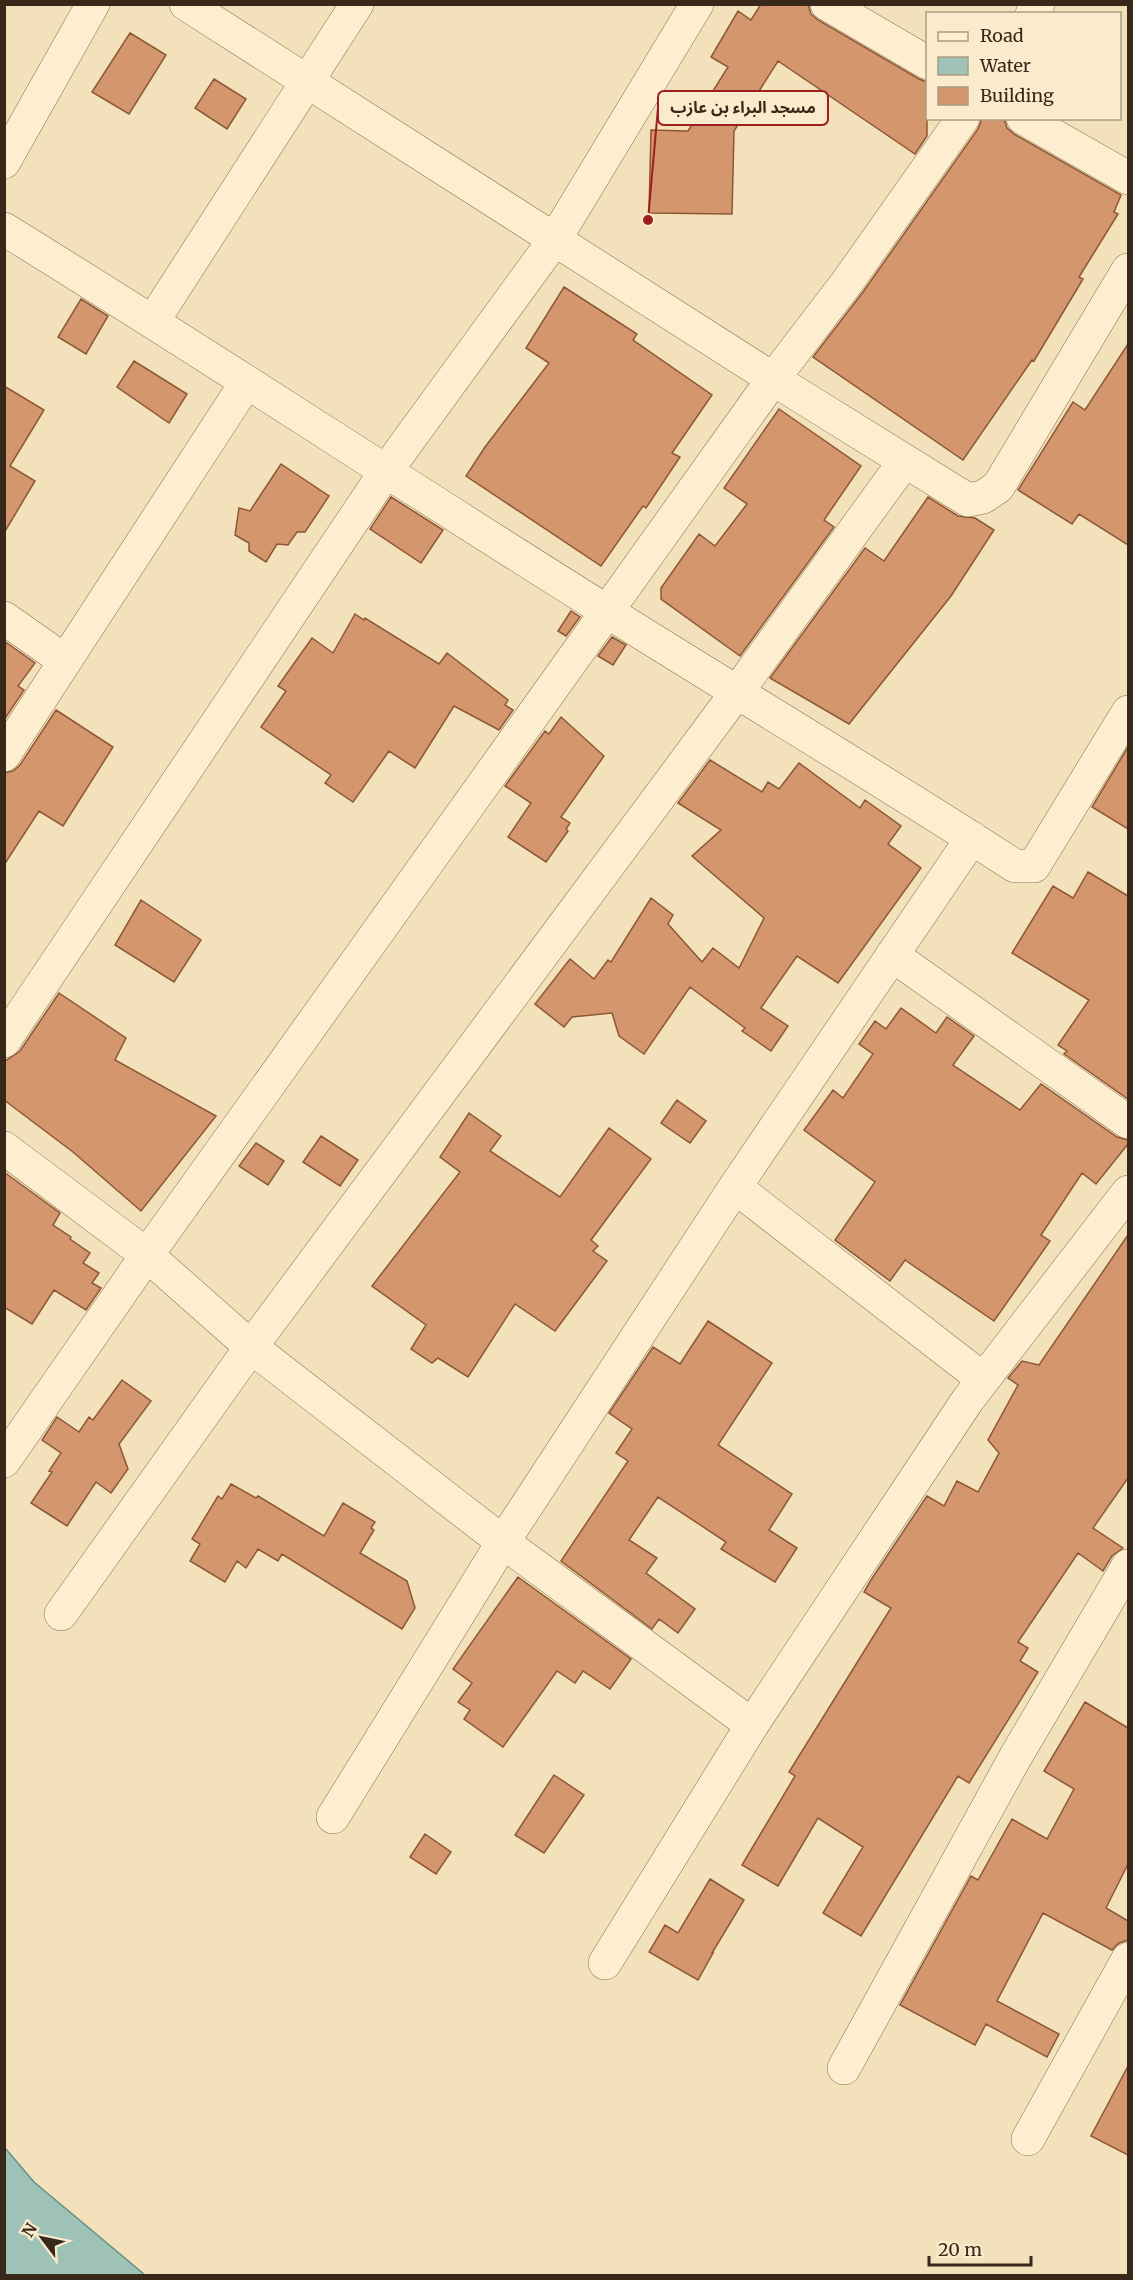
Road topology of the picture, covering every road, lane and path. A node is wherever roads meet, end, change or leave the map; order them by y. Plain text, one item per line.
1 (93, 4) edge
2 (186, 4) edge
3 (357, 4) edge
4 (696, 4) edge
5 (827, 4) edge
6 (926, 62) edge
7 (306, 82) junction
8 (962, 120) edge
9 (1026, 120) edge
10 (4, 162) edge
11 (1128, 178) edge
12 (4, 229) edge
13 (555, 239) junction
14 (1128, 270) edge
15 (153, 321) junction
16 (773, 380) junction
17 (246, 383) junction
18 (904, 462) junction
19 (386, 471) junction
20 (607, 612) junction
21 (4, 618) edge
22 (65, 661) junction
23 (736, 692) junction
24 (1128, 712) edge
25 (4, 755) edge
26 (972, 838) junction
27 (892, 955) junction
28 (4, 1041) edge
29 (1128, 1122) edge
30 (4, 1148) edge
31 (735, 1187) junction
32 (1128, 1192) edge
33 (147, 1255) junction
34 (252, 1347) junction
35 (983, 1379) junction
36 (4, 1461) edge
37 (503, 1542) junction
38 (1128, 1566) edge
39 (61, 1614) dead end
40 (752, 1725) junction
41 (333, 1817) dead end
42 (1128, 1959) edge
43 (605, 1964) dead end
44 (843, 2068) dead end
45 (1028, 2139) dead end

1 - 10 street
2 - 7 street
3 - 7 street
4 - 13 street
5 - 6 street
7 - 13 street
7 - 15 street
8 - 16 street
9 - 11 street
12 - 15 street
13 - 16 street
13 - 19 street
14 - 18 street
15 - 17 street
16 - 18 street
16 - 20 street
17 - 19 street
17 - 22 street
18 - 23 street
19 - 20 street
19 - 28 street
20 - 23 street
20 - 33 street
21 - 22 street
22 - 25 street
23 - 26 street
23 - 34 street
24 - 26 street
26 - 27 street
27 - 29 street
27 - 31 street
30 - 33 street
31 - 35 street
31 - 37 street
32 - 35 street
33 - 34 street
33 - 36 street
34 - 37 street
34 - 39 street
35 - 40 street
37 - 40 street
37 - 41 street
38 - 44 street
40 - 43 street
42 - 45 street

